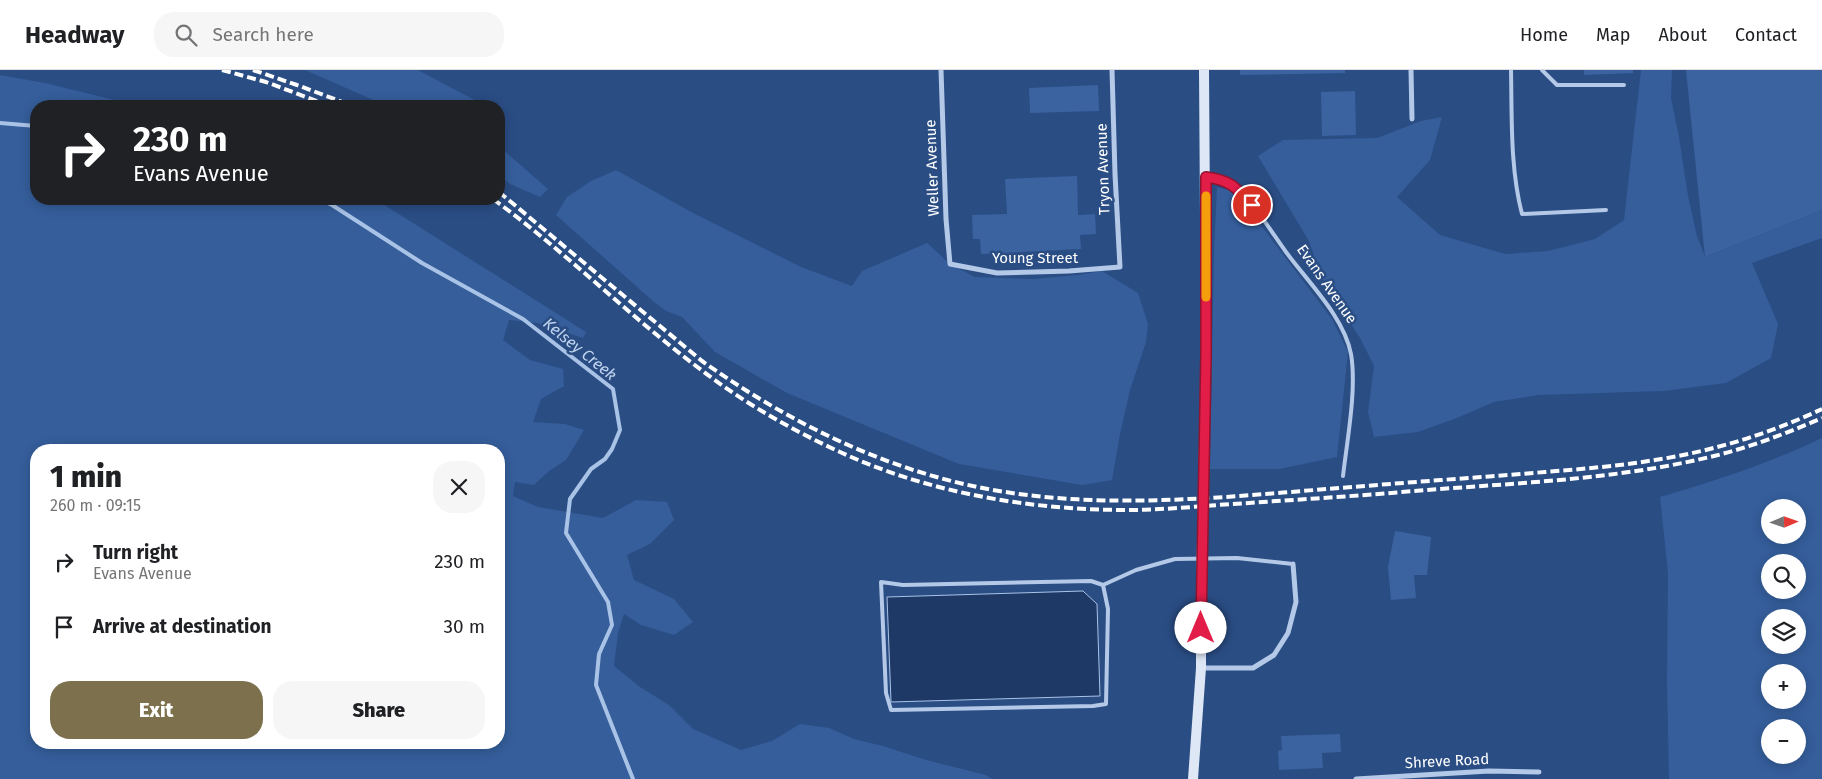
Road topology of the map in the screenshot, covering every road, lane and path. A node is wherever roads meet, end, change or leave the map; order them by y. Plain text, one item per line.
1 (941, 70) edge
2 (1112, 70) edge
3 (1204, 70) edge
4 (1411, 70) edge
5 (1511, 70) edge
6 (1542, 70) edge
7 (1624, 85) dead end
8 (1412, 119) dead end
9 (1206, 177) junction
10 (1606, 210) dead end
11 (950, 264) joint
12 (1120, 267) joint
13 (1343, 476) dead end
14 (1294, 564) joint
15 (1103, 585) junction
16 (1201, 668) junction
17 (1540, 772) dead end
18 (1193, 779) edge
19 (1356, 779) edge

1 - 11 street, Weller Avenue
2 - 12 street, Tryon Avenue
3 - 9 street
4 - 8 street
5 - 10 lane
6 - 7 lane
9 - 13 lane, Evans Avenue
9 - 16 street, bridge
11 - 12 street, Young Street
14 - 15 lane
14 - 16 street
15 - 15 lane
16 - 18 street
17 - 19 street, Shreve Road

